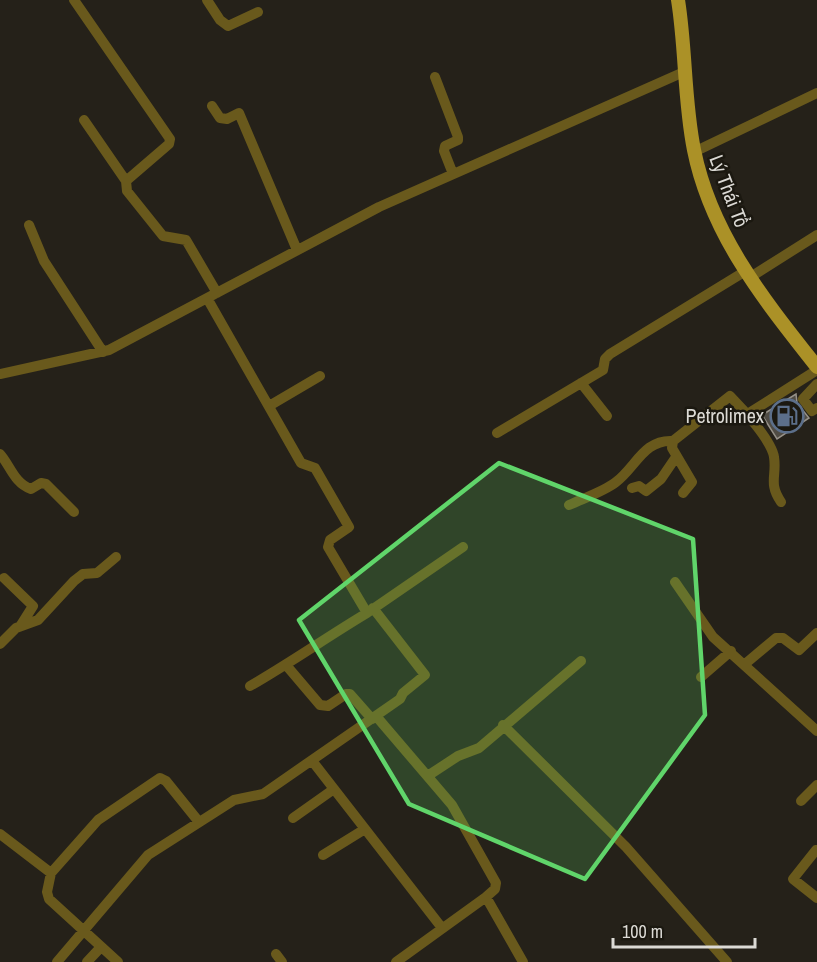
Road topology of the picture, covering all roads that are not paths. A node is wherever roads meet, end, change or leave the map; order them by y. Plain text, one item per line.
1 (74, 0) edge
2 (207, 0) edge
3 (678, 0) edge
4 (258, 12) dead end
5 (686, 70) junction
6 (435, 77) dead end
7 (817, 93) edge
8 (212, 106) dead end
9 (84, 120) dead end
10 (694, 152) junction
11 (453, 174) junction
12 (126, 181) junction
13 (29, 225) dead end
14 (817, 235) edge
15 (297, 250) junction
16 (746, 275) junction
17 (212, 295) junction
18 (103, 352) junction
19 (817, 368) edge
20 (0, 374) edge
21 (320, 376) dead end
22 (581, 383) junction
23 (817, 384) edge
24 (269, 406) junction
25 (817, 408) edge
26 (746, 415) junction
27 (607, 416) dead end
28 (497, 433) dead end
29 (673, 441) junction
30 (0, 454) edge
31 (676, 457) junction
32 (632, 488) dead end
33 (683, 493) dead end
34 (781, 502) dead end
35 (569, 505) dead end
36 (74, 512) dead end
37 (463, 547) dead end
38 (116, 557) dead end
39 (4, 578) dead end
40 (675, 582) dead end
41 (370, 610) junction
42 (21, 625) junction
43 (817, 633) edge
44 (0, 644) edge
45 (731, 651) junction
46 (581, 661) dead end
47 (745, 664) junction
48 (286, 666) junction
49 (701, 677) dead end
50 (250, 686) dead end
51 (374, 718) junction
52 (503, 725) junction
53 (817, 731) edge
54 (313, 762) junction
55 (429, 776) junction
56 (817, 785) edge
57 (334, 789) junction
58 (801, 801) dead end
59 (293, 818) dead end
60 (199, 822) junction
61 (365, 829) junction
62 (0, 834) edge
63 (816, 850) edge
64 (323, 855) dead end
65 (51, 873) junction
66 (486, 897) junction
67 (817, 898) edge
68 (442, 927) junction
69 (83, 931) junction
70 (101, 947) junction
71 (57, 962) edge
72 (87, 962) edge
73 (118, 962) edge
74 (396, 962) edge
75 (523, 962) edge
76 (727, 962) edge

1 - 12 street
2 - 4 street
3 - 5 main road, Lý Thái Tổ
5 - 10 main road, Lý Thái Tổ
5 - 11 street
6 - 11 street
7 - 10 street
8 - 15 street
9 - 12 street
10 - 16 main road, Lý Thái Tổ
11 - 15 street
12 - 17 street
13 - 18 street
14 - 16 street
15 - 17 street
16 - 19 main road, Lý Thái Tổ
16 - 22 street
17 - 18 street
17 - 24 street
18 - 20 street
19 - 26 street
21 - 24 street
22 - 27 street
22 - 28 street
23 - 25 street
24 - 41 street
26 - 29 street
26 - 34 street
29 - 31 street
29 - 35 street
30 - 36 street
31 - 32 street
31 - 33 street
37 - 41 street
38 - 42 street
39 - 42 street
40 - 45 street
41 - 48 street
41 - 51 street
42 - 44 street
43 - 47 street
45 - 47 street
45 - 49 street
46 - 52 street
47 - 53 street
48 - 50 street
48 - 51 street
51 - 54 street
51 - 55 street
52 - 55 street
52 - 76 street
54 - 57 street
54 - 60 street
55 - 66 street
56 - 58 street
57 - 59 street
57 - 61 street
60 - 65 street
60 - 69 street
61 - 64 street
61 - 68 street
62 - 65 street
63 - 67 street
65 - 69 street
66 - 68 street
66 - 75 street
68 - 74 street
69 - 70 street
69 - 71 street
70 - 72 street
70 - 73 street

